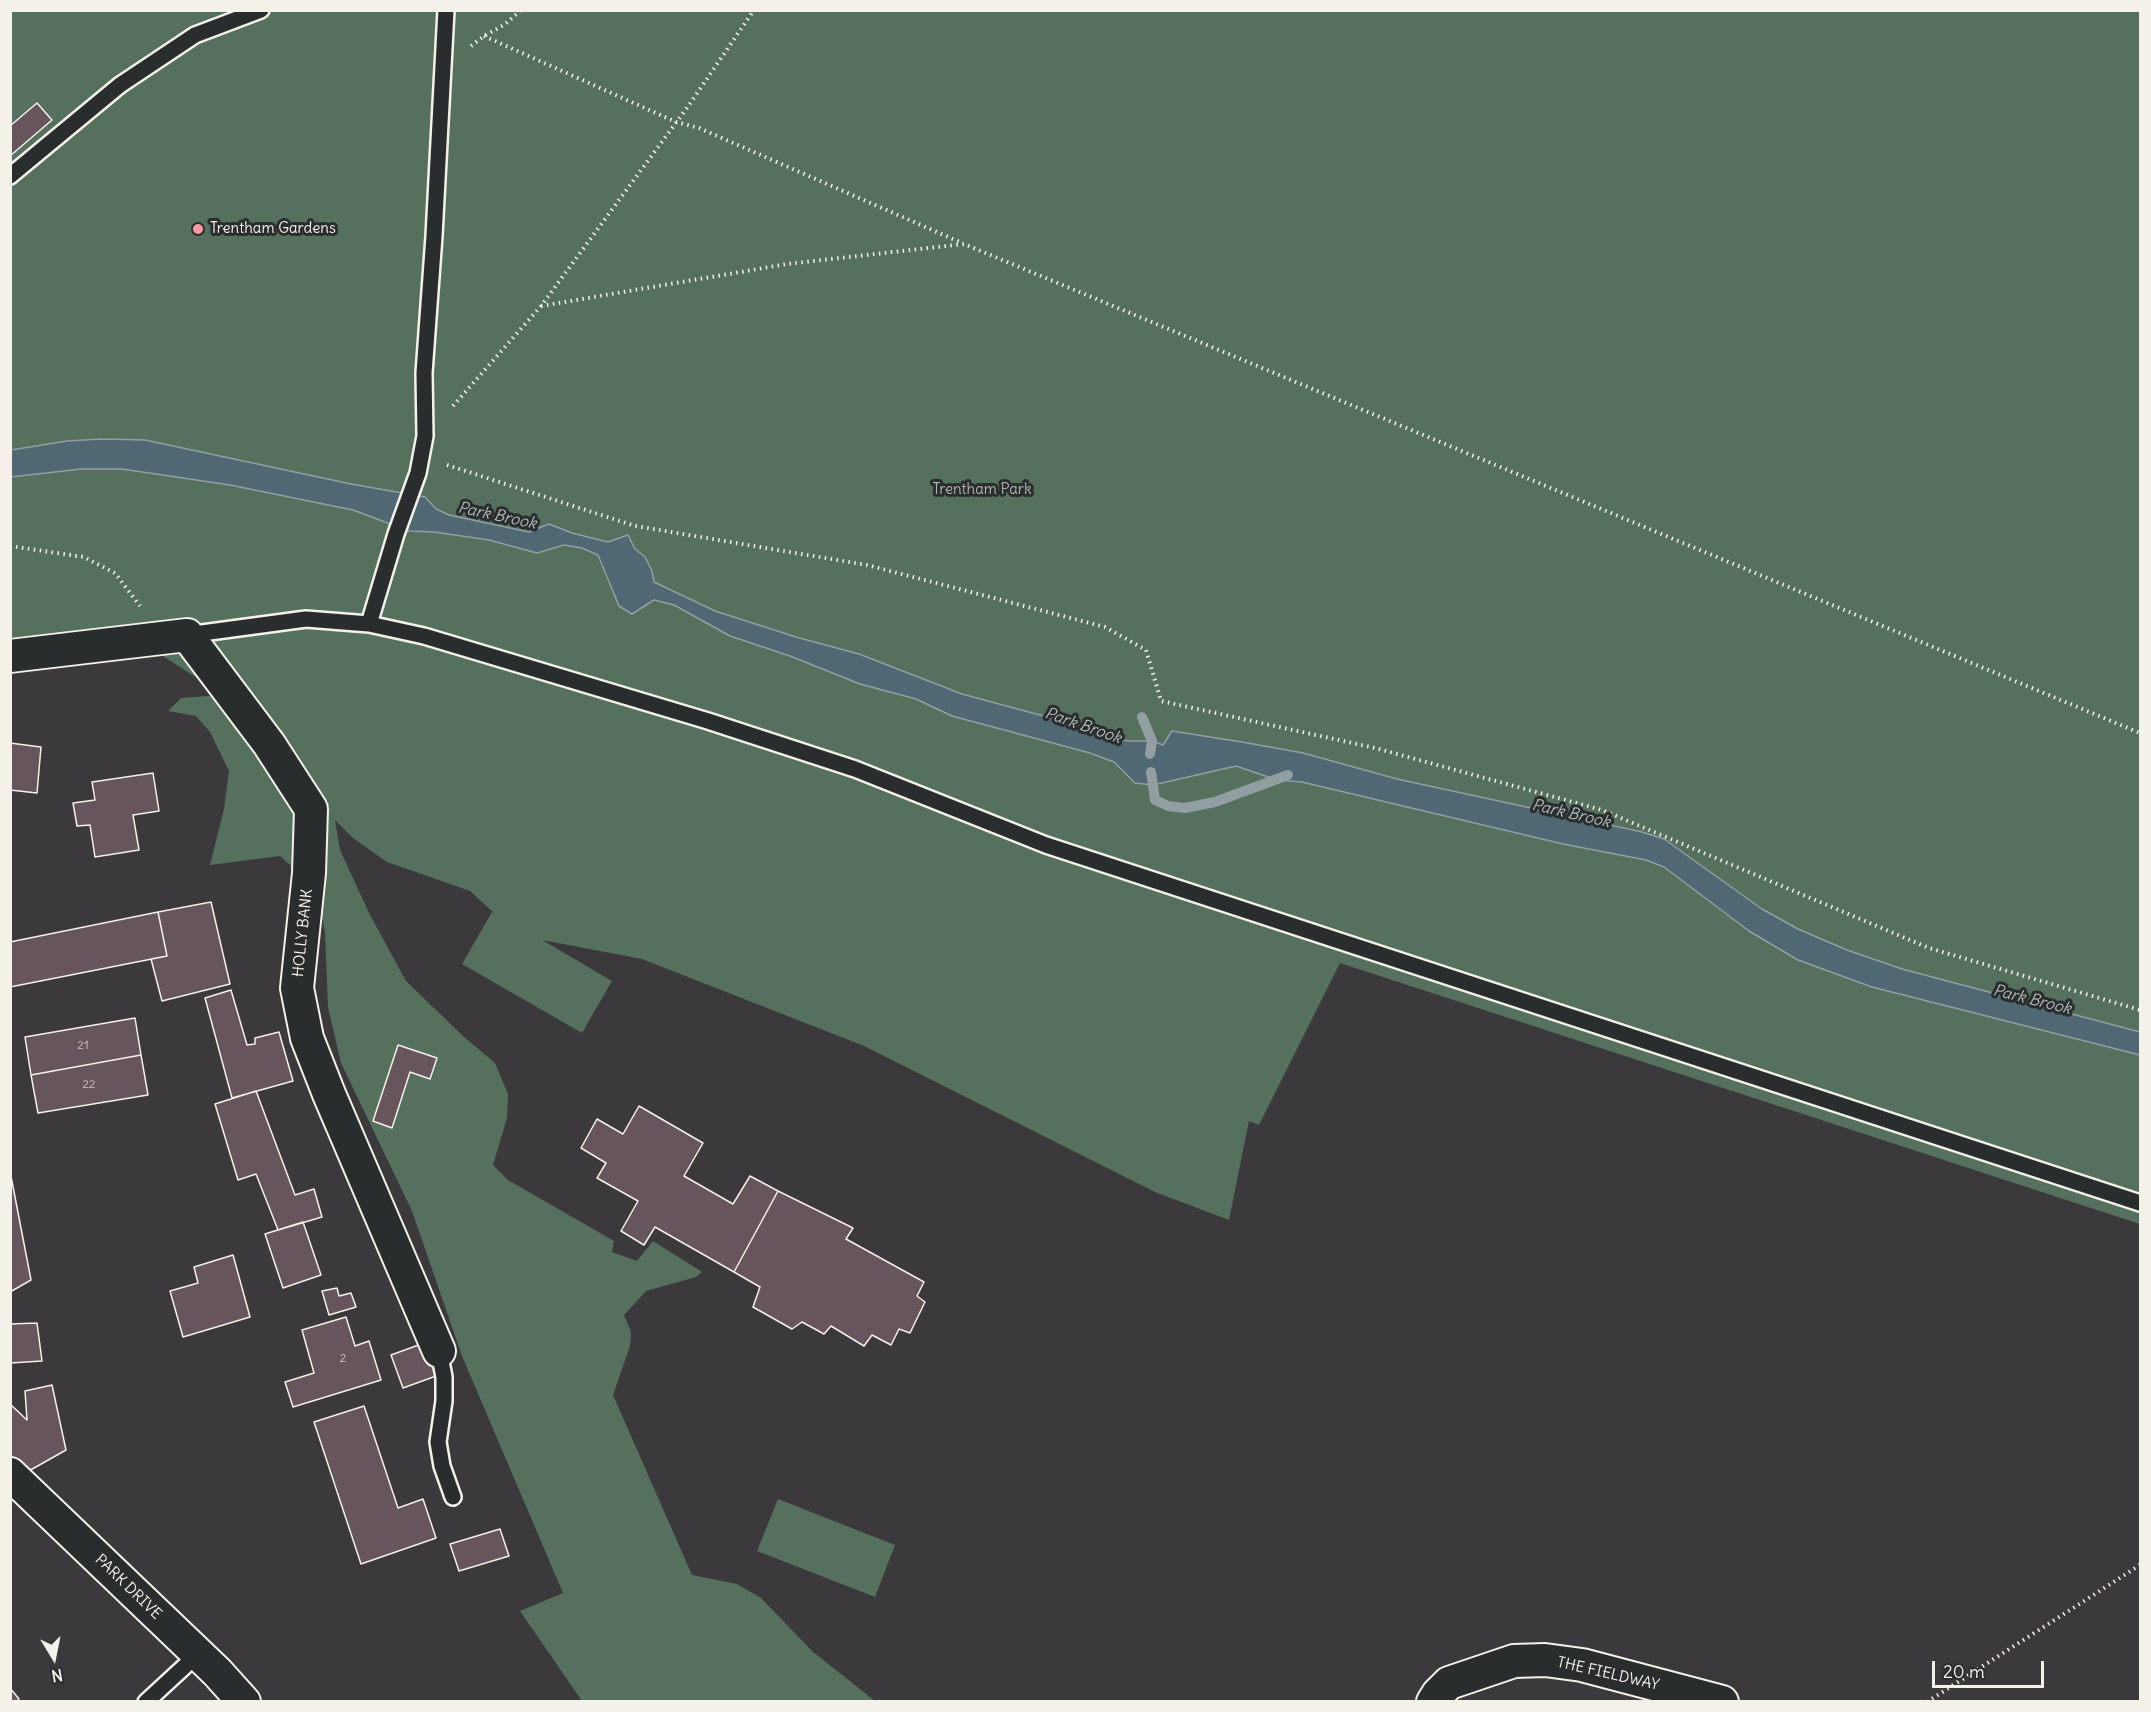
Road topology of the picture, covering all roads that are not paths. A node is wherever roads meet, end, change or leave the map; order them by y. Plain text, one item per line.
1 (261, 10) edge
2 (446, 10) edge
3 (10, 176) edge
4 (369, 624) junction
5 (187, 635) junction
6 (10, 656) edge
7 (2140, 1203) edge
8 (439, 1351) joint
9 (10, 1474) edge
10 (453, 1497) dead end
11 (198, 1654) junction
12 (146, 1701) edge
13 (244, 1701) edge
14 (1433, 1701) edge
15 (1722, 1701) edge

1 - 3 lane
2 - 4 lane
4 - 5 lane
4 - 7 lane
5 - 6 street
5 - 8 street, HOLLY BANK
8 - 10 lane
9 - 11 street, PARK DRIVE
11 - 12 lane
11 - 13 street, PARK DRIVE
14 - 15 street, THE FIELDWAY

